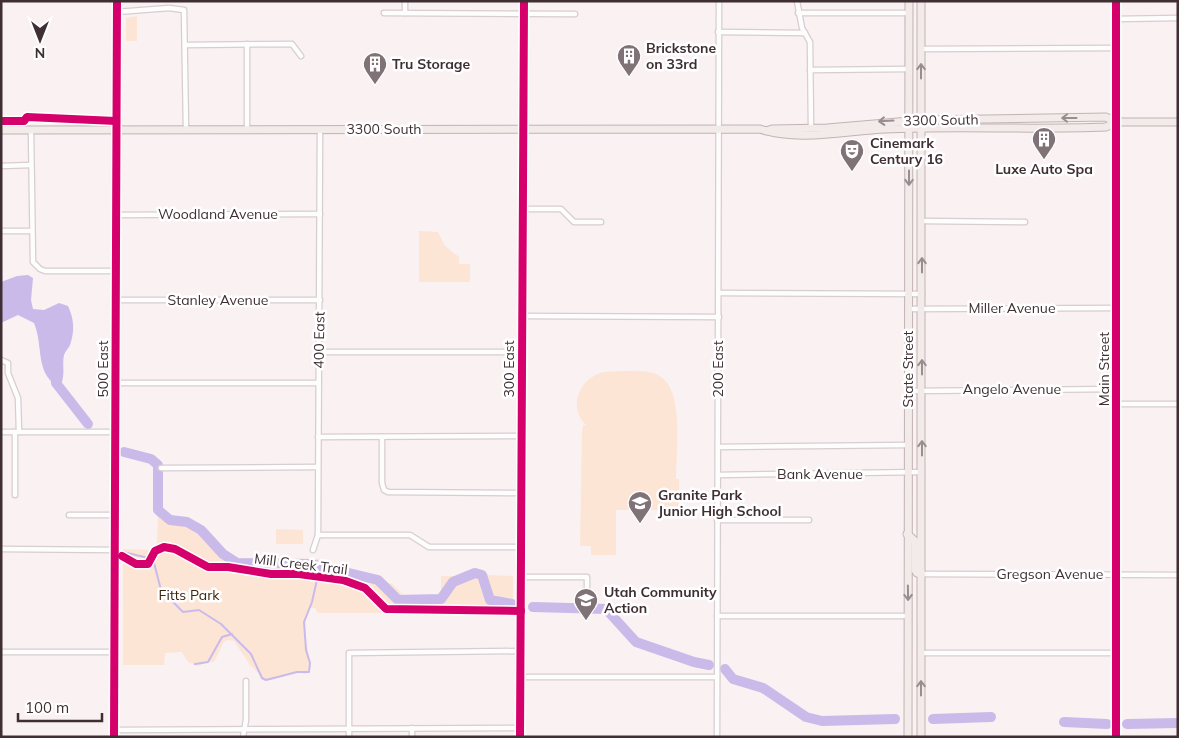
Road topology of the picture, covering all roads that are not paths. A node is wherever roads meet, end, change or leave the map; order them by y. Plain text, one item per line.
1 (117, 1) edge
2 (405, 1) edge
3 (524, 1) edge
4 (719, 1) edge
5 (797, 1) edge
6 (908, 1) edge
7 (921, 1) edge
8 (1116, 1) edge
9 (117, 12) junction
10 (384, 13) dead end
11 (406, 13) junction
12 (524, 13) junction
13 (798, 13) junction
14 (909, 13) junction
15 (575, 14) dead end
16 (1178, 18) edge
17 (1116, 19) junction
18 (718, 32) junction
19 (805, 33) junction
20 (247, 44) junction
21 (186, 45) junction
22 (1116, 48) junction
23 (921, 49) junction
24 (301, 56) dead end
25 (909, 69) junction
26 (810, 70) junction
27 (909, 120) junction
28 (921, 120) junction
29 (1116, 122) junction
30 (1178, 122) edge
31 (811, 128) junction
32 (186, 129) junction
33 (247, 129) junction
34 (320, 129) junction
35 (909, 129) junction
36 (921, 129) junction
37 (1, 130) edge
38 (31, 130) junction
39 (116, 130) junction
40 (523, 130) junction
41 (719, 130) junction
42 (766, 132) junction
43 (31, 165) junction
44 (1, 166) edge
45 (523, 209) junction
46 (320, 214) junction
47 (116, 215) junction
48 (601, 222) dead end
49 (922, 222) junction
50 (1025, 222) dead end
51 (1, 231) edge
52 (31, 231) junction
53 (116, 271) junction
54 (719, 293) junction
55 (908, 294) junction
56 (922, 294) junction
57 (116, 300) junction
58 (320, 300) junction
59 (922, 308) junction
60 (1117, 308) junction
61 (908, 309) junction
62 (522, 316) junction
63 (719, 317) junction
64 (319, 352) junction
65 (522, 352) junction
66 (1, 360) edge
67 (1, 370) edge
68 (8, 373) junction
69 (318, 383) junction
70 (116, 384) junction
71 (1117, 389) junction
72 (908, 391) junction
73 (922, 391) junction
74 (1117, 404) junction
75 (1178, 404) edge
76 (1, 432) edge
77 (17, 432) junction
78 (116, 432) junction
79 (522, 436) junction
80 (318, 437) junction
81 (382, 437) junction
82 (907, 446) junction
83 (718, 447) junction
84 (161, 468) dead end
85 (318, 468) junction
86 (922, 472) junction
87 (907, 473) junction
88 (718, 475) junction
89 (521, 493) junction
90 (15, 495) dead end
91 (69, 515) dead end
92 (115, 515) junction
93 (717, 520) junction
94 (810, 520) dead end
95 (907, 534) junction
96 (318, 535) junction
97 (521, 547) junction
98 (1, 549) edge
99 (115, 550) junction
100 (313, 550) dead end
101 (922, 574) junction
102 (1117, 575) junction
103 (1178, 575) edge
104 (521, 577) junction
105 (587, 600) dead end
106 (717, 616) junction
107 (908, 616) junction
108 (520, 651) junction
109 (1, 652) edge
110 (114, 652) junction
111 (921, 653) junction
112 (1116, 653) junction
113 (520, 677) junction
114 (717, 677) junction
115 (246, 681) dead end
116 (349, 728) junction
117 (412, 728) junction
118 (520, 728) junction
119 (244, 729) junction
120 (114, 734) edge
121 (243, 737) edge
122 (349, 737) edge
123 (412, 737) edge
124 (520, 737) edge
125 (717, 737) edge
126 (908, 737) edge
127 (921, 737) edge
128 (1116, 737) edge

1 - 9 street, 500 East
2 - 11 street
3 - 12 street, 300 East
4 - 18 street, 200 East
5 - 13 street
6 - 14 main road, State Street
7 - 23 main road, State Street
8 - 17 street, Main Street
9 - 21 street
9 - 39 street, 500 East
10 - 11 street
11 - 12 street
12 - 15 street
12 - 40 street, 300 East
13 - 14 street
13 - 19 street
14 - 25 main road, State Street
16 - 17 street
17 - 22 street, Main Street
18 - 19 street
18 - 41 street, 200 East
19 - 26 street
20 - 21 street
20 - 24 street
20 - 33 street
21 - 32 street
22 - 23 street
22 - 29 street, Main Street
28 -> 23 main road, State Street
25 - 26 street
25 - 27 main road, State Street
26 - 31 street
27 - 28 main road, 3300 South
27 -> 31 main road, 3300 South
27 - 35 main road, State Street
29 -> 28 main road, 3300 South
28 - 36 main road, State Street
29 - 30 main road, 3300 South
29 - 36 main road, 3300 South
29 - 60 street, Main Street
31 - 42 main road, 3300 South
32 - 33 main road, 3300 South
32 - 39 main road, 3300 South
33 - 34 main road, 3300 South
34 - 40 main road, 3300 South
34 - 46 street, 400 East
35 - 36 main road, 3300 South
35 - 42 main road, 3300 South
35 -> 55 main road, State Street
36 - 49 main road, State Street
37 - 38 main road, 3300 South
38 - 39 main road, 3300 South
38 - 43 street
39 - 47 street, 500 East
40 - 41 main road, 3300 South
40 - 45 street, 300 East
41 - 42 main road, 3300 South
41 - 54 street, 200 East
43 - 44 street
43 - 52 street
45 - 48 street
45 - 62 street, 300 East
46 - 47 street, Woodland Avenue
46 - 58 street, 400 East
47 - 53 street, 500 East
49 - 50 street
56 -> 49 main road, State Street
51 - 52 street
52 - 53 street
53 - 57 street, 500 East
54 - 55 street
54 - 63 street, 200 East
55 - 56 street
55 - 61 main road, State Street
56 - 59 main road, State Street
57 - 58 street, Stanley Avenue
57 - 70 street, 500 East
58 - 64 street, 400 East
59 - 60 street, Miller Avenue
59 - 61 street, Miller Avenue
73 -> 59 main road, State Street
60 - 71 street, Main Street
61 - 72 main road, State Street
62 - 63 street
62 - 65 street, 300 East
63 - 83 street, 200 East
64 - 65 street
64 - 69 street, 400 East
65 - 79 street, 300 East
66 - 68 street
67 - 68 street
68 - 77 street
69 - 70 street
69 - 80 street, 400 East
70 - 78 street, 500 East
71 - 73 street, Angelo Avenue
71 - 74 street, Main Street
72 - 73 street, Angelo Avenue
72 - 82 main road, State Street
86 -> 73 main road, State Street
74 - 75 street
74 - 102 street, Main Street
76 - 77 street
77 - 78 street
77 - 90 street
78 - 92 street, 500 East
79 - 81 street
79 - 89 street, 300 East
80 - 81 street
80 - 85 street, 400 East
81 - 89 street
82 - 83 street
82 - 87 main road, State Street
83 - 88 street, 200 East
84 - 85 street
85 - 96 street, 400 East
86 - 87 street, Bank Avenue
86 - 101 main road, State Street
87 - 88 street, Bank Avenue
87 - 95 main road, State Street
88 - 93 street, 200 East
89 - 97 street, 300 East
91 - 92 street
92 - 99 street, 500 East
93 - 94 street
93 - 106 street, 200 East
95 - 101 main road
95 -> 107 main road, State Street
96 - 97 street
96 - 100 street, 400 East
97 - 104 street, 300 East
98 - 99 street
99 - 110 street, 500 East
101 - 102 street, Gregson Avenue
101 - 111 main road, State Street
102 - 103 street, Gregson Avenue
102 - 112 street, Main Street
104 - 105 street
104 - 108 street, 300 East
106 - 107 street
106 - 114 street, 200 East
107 - 126 main road, State Street
108 - 113 street, 300 East
108 - 116 street
109 - 110 street
110 - 120 street, 500 East
111 - 112 street
127 -> 111 main road, State Street
112 - 128 street, Main Street
113 - 114 street
113 - 118 street, 300 East
114 - 125 street, 200 East
115 - 119 street
116 - 117 street
116 - 119 street
116 - 122 street
117 - 118 street
117 - 123 street
118 - 124 street, 300 East
119 - 120 street
119 - 121 street

